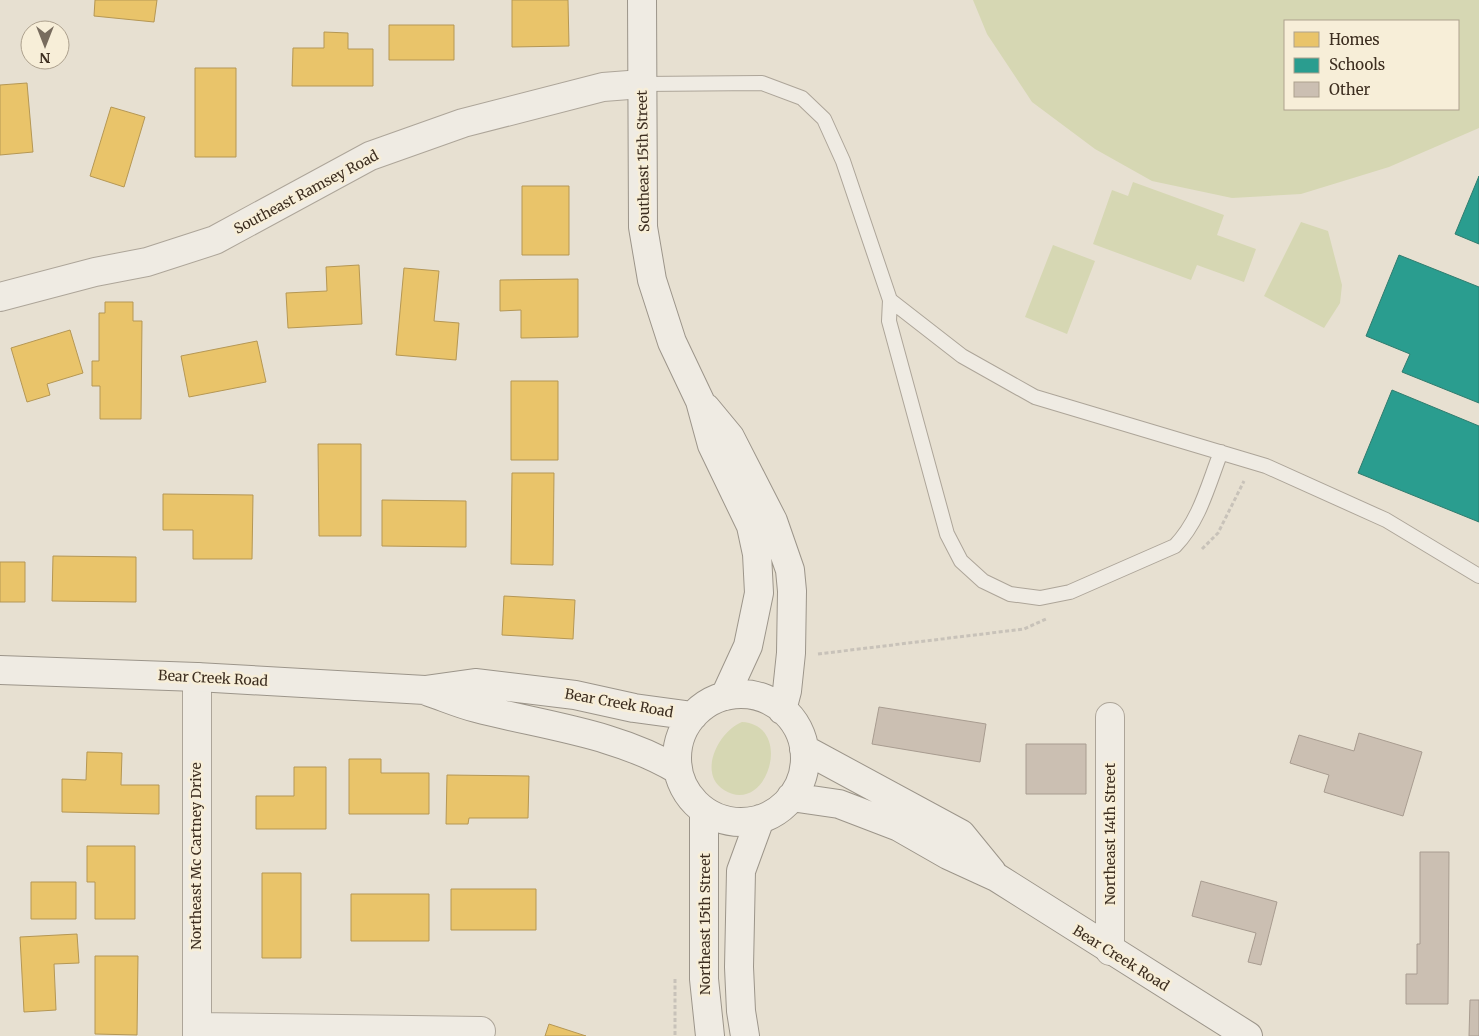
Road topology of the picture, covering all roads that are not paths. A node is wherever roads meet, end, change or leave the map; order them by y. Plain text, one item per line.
1 (642, 0) edge
2 (642, 84) junction
3 (0, 297) edge
4 (890, 300) junction
5 (700, 401) junction
6 (1220, 452) junction
7 (1479, 576) edge
8 (0, 670) edge
9 (197, 676) junction
10 (425, 690) junction
11 (725, 696) junction
12 (782, 710) junction
13 (693, 716) junction
14 (1110, 717) dead end
15 (804, 749) junction
16 (678, 770) junction
17 (792, 797) junction
18 (704, 812) junction
19 (760, 819) junction
20 (996, 878) junction
21 (1110, 951) junction
22 (481, 1031) dead end
23 (197, 1032) edge
24 (710, 1036) edge
25 (745, 1036) edge
26 (1248, 1036) edge

1 - 2 street, Southeast 15th Street
2 - 3 street, Southeast Ramsey Road
2 - 4 lane
2 - 5 street, Southeast 15th Street
4 - 6 lane
4 - 6 lane
5 - 11 street, Southeast 15th Street
5 - 12 street, Southeast 15th Street
6 - 7 lane
8 - 9 street, Bear Creek Road
9 - 10 street, Bear Creek Road
9 - 23 street, Northeast Mc Cartney Drive
10 - 13 street, Bear Creek Road
10 - 16 street, Bear Creek Road
11 - 12 street
11 - 13 street
12 - 15 street
13 - 16 street
14 - 21 street, Northeast 14th Street
15 - 17 street
15 - 20 street, Bear Creek Road
16 - 18 street
17 - 19 street
17 - 20 street, Bear Creek Road
18 - 19 street
18 - 24 street, Northeast 15th Street
19 - 25 street
20 - 21 street, Bear Creek Road
21 - 26 street, Bear Creek Road
22 - 23 street

